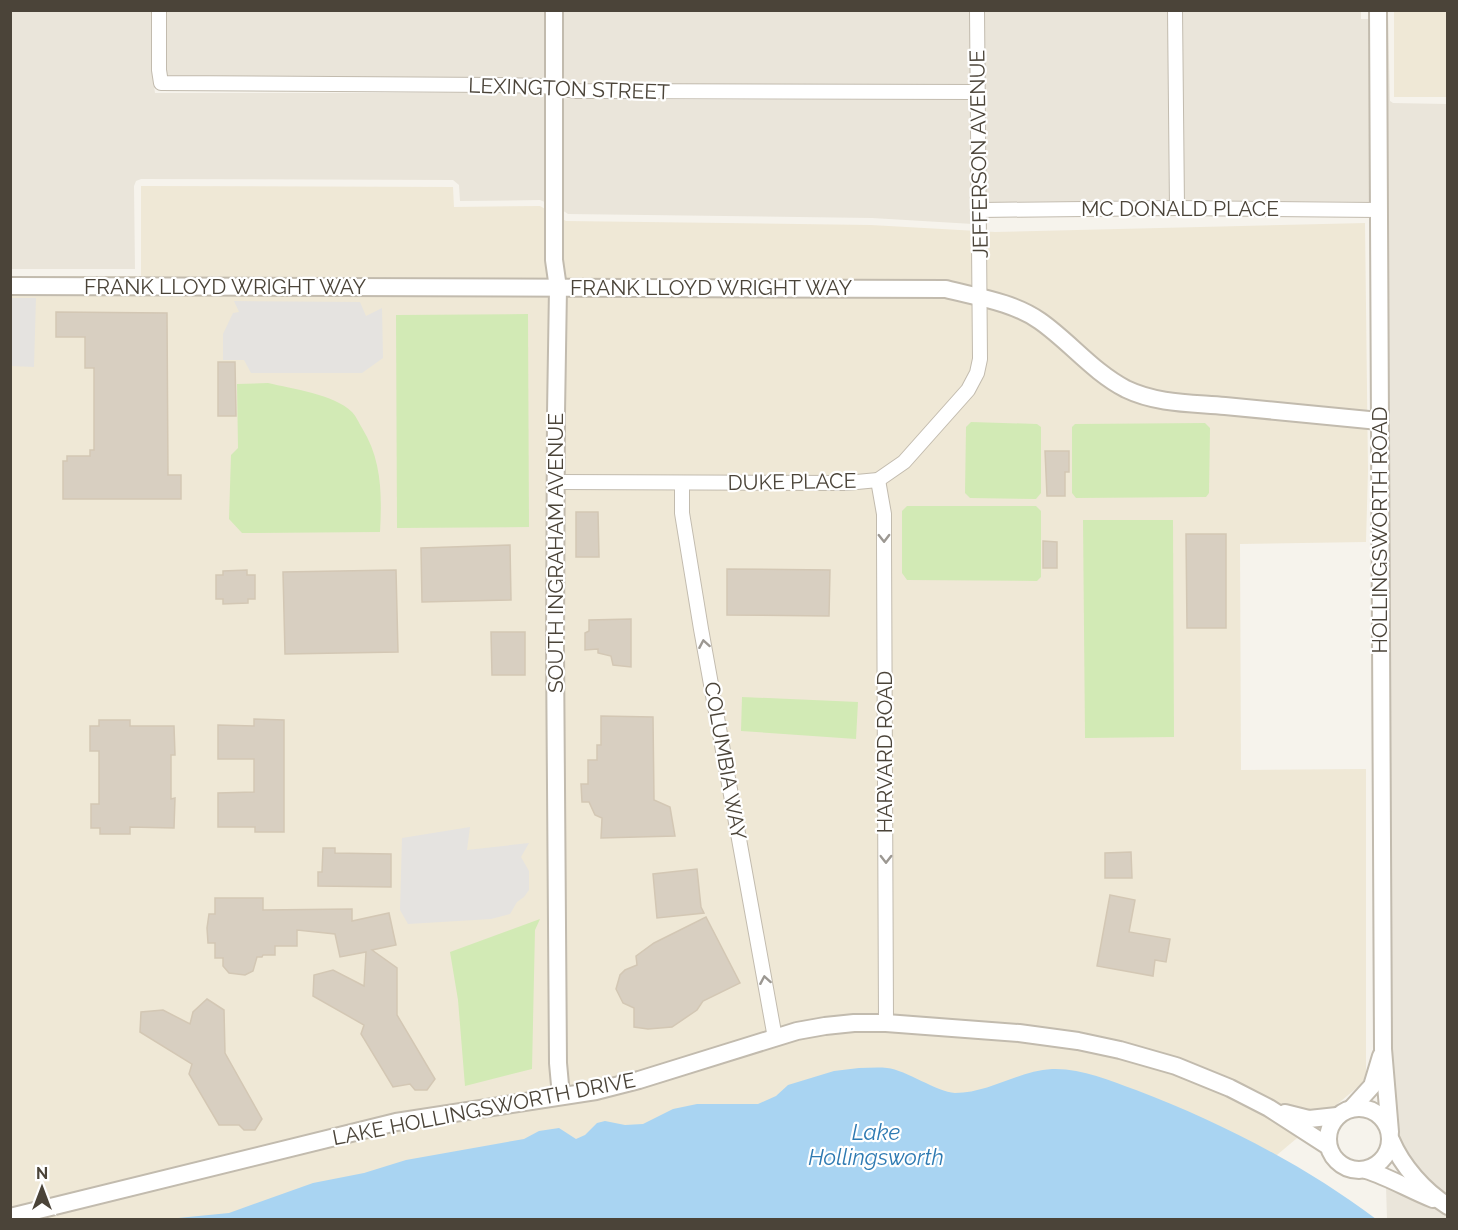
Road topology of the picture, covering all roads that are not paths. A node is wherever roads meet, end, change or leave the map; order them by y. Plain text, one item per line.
1 (159, 10) edge
2 (554, 10) edge
3 (977, 10) edge
4 (1175, 10) edge
5 (1378, 10) edge
6 (555, 88) junction
7 (978, 92) junction
8 (1177, 208) junction
9 (980, 210) junction
10 (1379, 210) junction
11 (10, 286) edge
12 (558, 288) junction
13 (980, 298) junction
14 (1379, 421) junction
15 (878, 480) junction
16 (555, 482) junction
17 (682, 483) junction
18 (886, 1023) junction
19 (776, 1038) junction
20 (1383, 1049) junction
21 (561, 1096) junction
22 (1269, 1108) junction
23 (1344, 1112) junction
24 (1390, 1136) junction
25 (1328, 1146) junction
26 (1366, 1170) junction
27 (1444, 1204) edge
28 (10, 1217) edge

1 - 6 street, LEXINGTON STREET
2 - 6 street, SOUTH INGRAHAM AVENUE
3 - 7 street, JEFFERSON AVENUE
4 - 8 street
5 - 10 street, HOLLINGSWORTH ROAD
6 - 7 street, LEXINGTON STREET
6 - 12 street, SOUTH INGRAHAM AVENUE
7 - 9 street, JEFFERSON AVENUE
8 - 9 street, MC DONALD PLACE
8 - 10 street, MC DONALD PLACE
9 - 13 street, JEFFERSON AVENUE
10 - 14 street, HOLLINGSWORTH ROAD
11 - 12 street, FRANK LLOYD WRIGHT WAY
12 - 13 street, FRANK LLOYD WRIGHT WAY
12 - 16 street, SOUTH INGRAHAM AVENUE
13 - 14 street, FRANK LLOYD WRIGHT WAY
13 - 15 street, DUKE PLACE
14 - 20 street, HOLLINGSWORTH ROAD
15 - 17 street, DUKE PLACE
15 -> 18 street, HARVARD ROAD
16 - 17 street, DUKE PLACE
16 - 21 street, SOUTH INGRAHAM AVENUE
19 -> 17 street, COLUMBIA WAY
18 - 19 street, LAKE HOLLINGSWORTH DRIVE
18 - 22 street, LAKE HOLLINGSWORTH DRIVE
19 - 21 street, LAKE HOLLINGSWORTH DRIVE
20 - 23 street, HOLLINGSWORTH ROAD
20 - 24 street, HOLLINGSWORTH ROAD
21 - 28 street, LAKE HOLLINGSWORTH DRIVE
22 - 23 street, LAKE HOLLINGSWORTH DRIVE
22 - 25 street, LAKE HOLLINGSWORTH DRIVE
23 - 24 street
23 - 25 street
24 - 26 street
24 - 27 street
25 - 26 street
26 - 27 street

